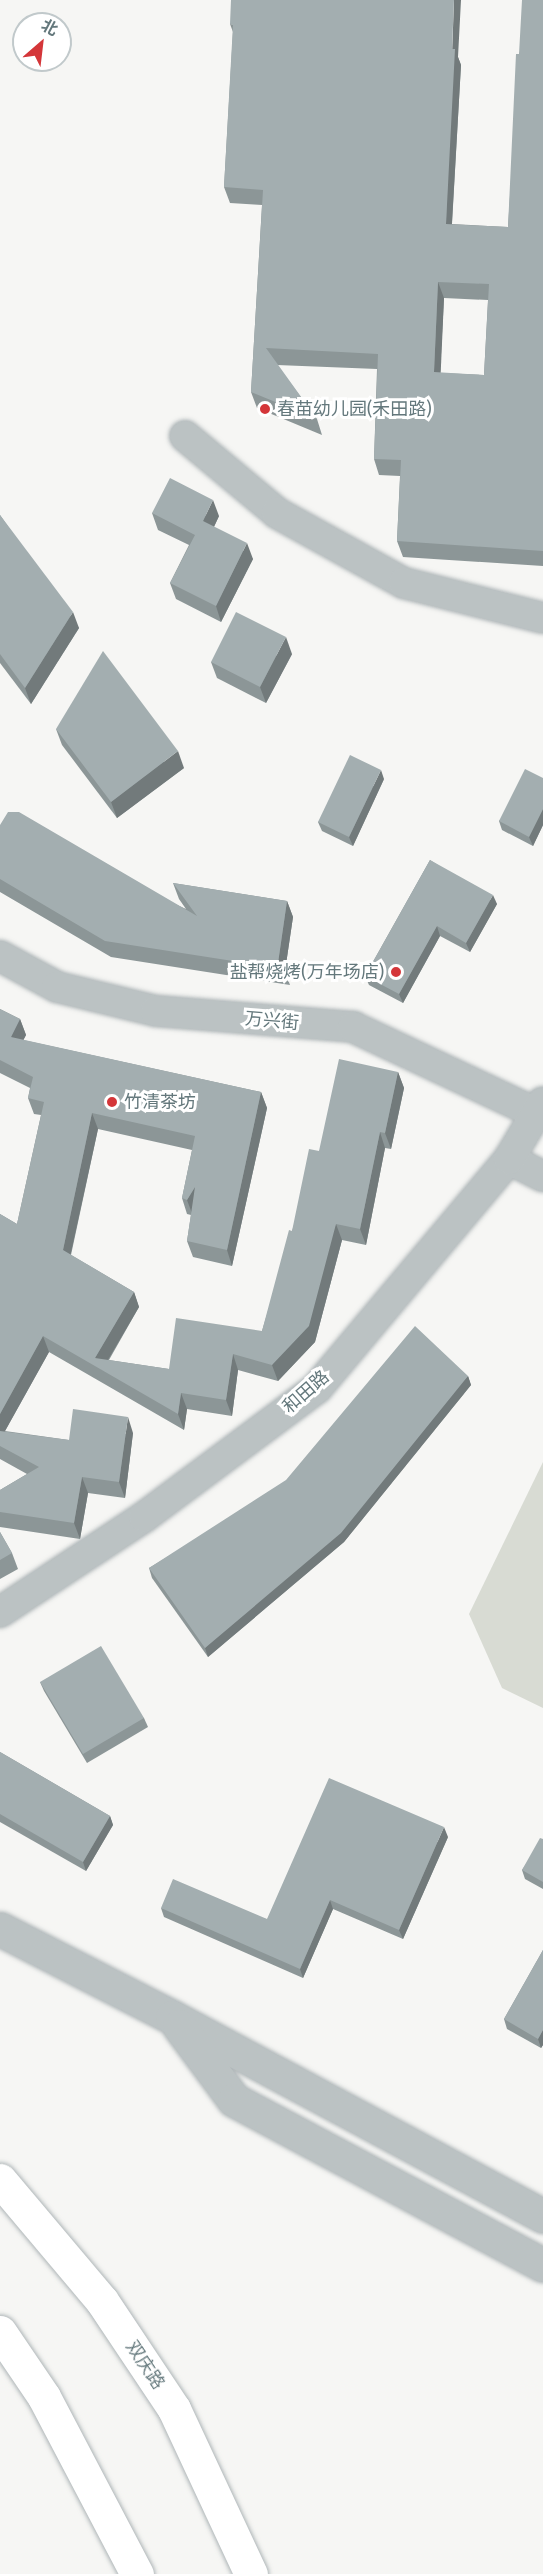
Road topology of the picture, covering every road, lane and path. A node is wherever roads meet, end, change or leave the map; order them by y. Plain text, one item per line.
1 (185, 436) dead end
2 (543, 618) edge
3 (0, 956) edge
4 (540, 1107) edge
5 (509, 1159) junction
6 (543, 1176) edge
7 (0, 1612) edge
8 (0, 1929) edge
9 (172, 2017) junction
10 (0, 2180) edge
11 (543, 2216) edge
12 (543, 2265) edge
13 (0, 2332) edge
14 (137, 2574) edge
15 (251, 2574) edge

1 - 2 street
3 - 4 street, 万兴街
4 - 5 street, 和田路
5 - 6 street
5 - 7 street, 和田路
8 - 9 street
9 - 11 street
9 - 12 street
10 - 15 main road, 双庆路
13 - 14 main road

